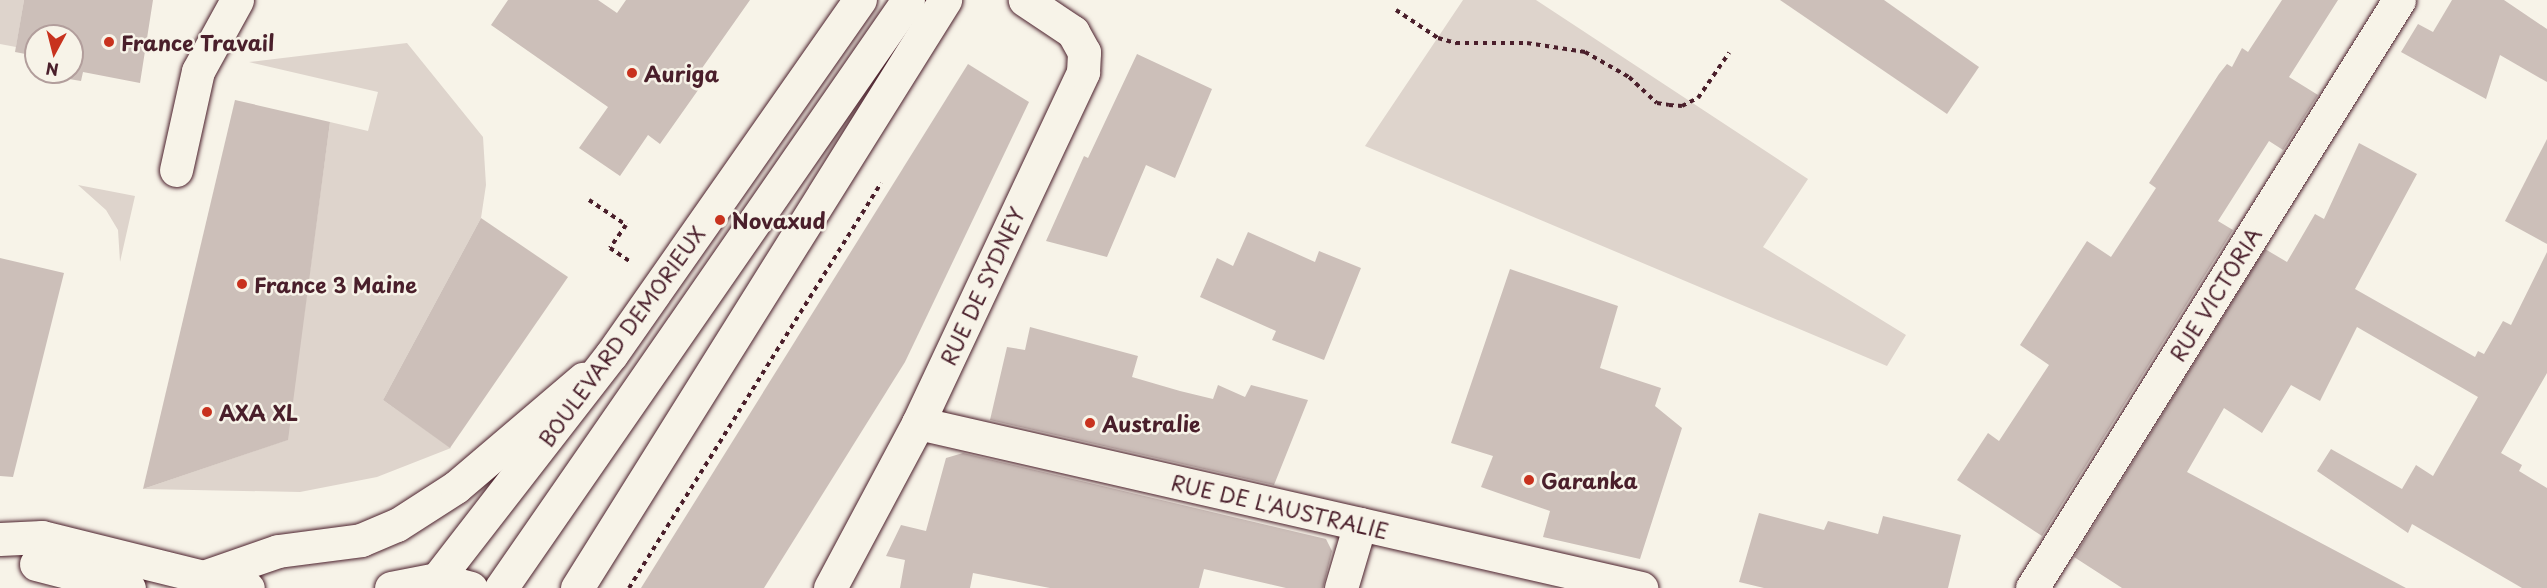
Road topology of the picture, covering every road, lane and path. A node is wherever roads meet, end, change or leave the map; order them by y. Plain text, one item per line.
1 (237, 0) edge
2 (860, 0) edge
3 (908, 0) edge
4 (945, 0) edge
5 (1025, 0) edge
6 (2399, 0) edge
7 (1396, 10) dead end
8 (1729, 54) dead end
9 (176, 170) dead end
10 (589, 200) dead end
11 (610, 248) dead end
12 (611, 355) junction
13 (918, 423) junction
14 (1360, 524) junction
15 (5, 540) edge
16 (36, 564) junction
17 (203, 577) junction
18 (437, 579) junction
19 (69, 588) edge
20 (129, 588) edge
21 (248, 588) edge
22 (391, 588) edge
23 (471, 588) edge
24 (501, 588) edge
25 (577, 588) edge
26 (830, 588) edge
27 (1341, 588) edge
28 (1641, 588) edge
29 (2032, 588) edge

1 - 9 street
2 - 12 street, BOULEVARD DEMORIEUX
3 - 24 street
4 - 25 street
5 - 13 street, RUE DE SYDNEY
6 - 29 street, RUE VICTORIA
7 - 8 path
10 - 11 path
12 - 17 street
12 - 18 street, BOULEVARD DEMORIEUX
13 - 14 street, RUE DE L'AUSTRALIE
13 - 26 street, RUE DE SYDNEY
14 - 27 street
14 - 28 street, RUE DE L'AUSTRALIE
15 - 16 street
15 - 17 street
16 - 19 street
16 - 20 street
17 - 21 street
18 - 22 street
18 - 23 street

